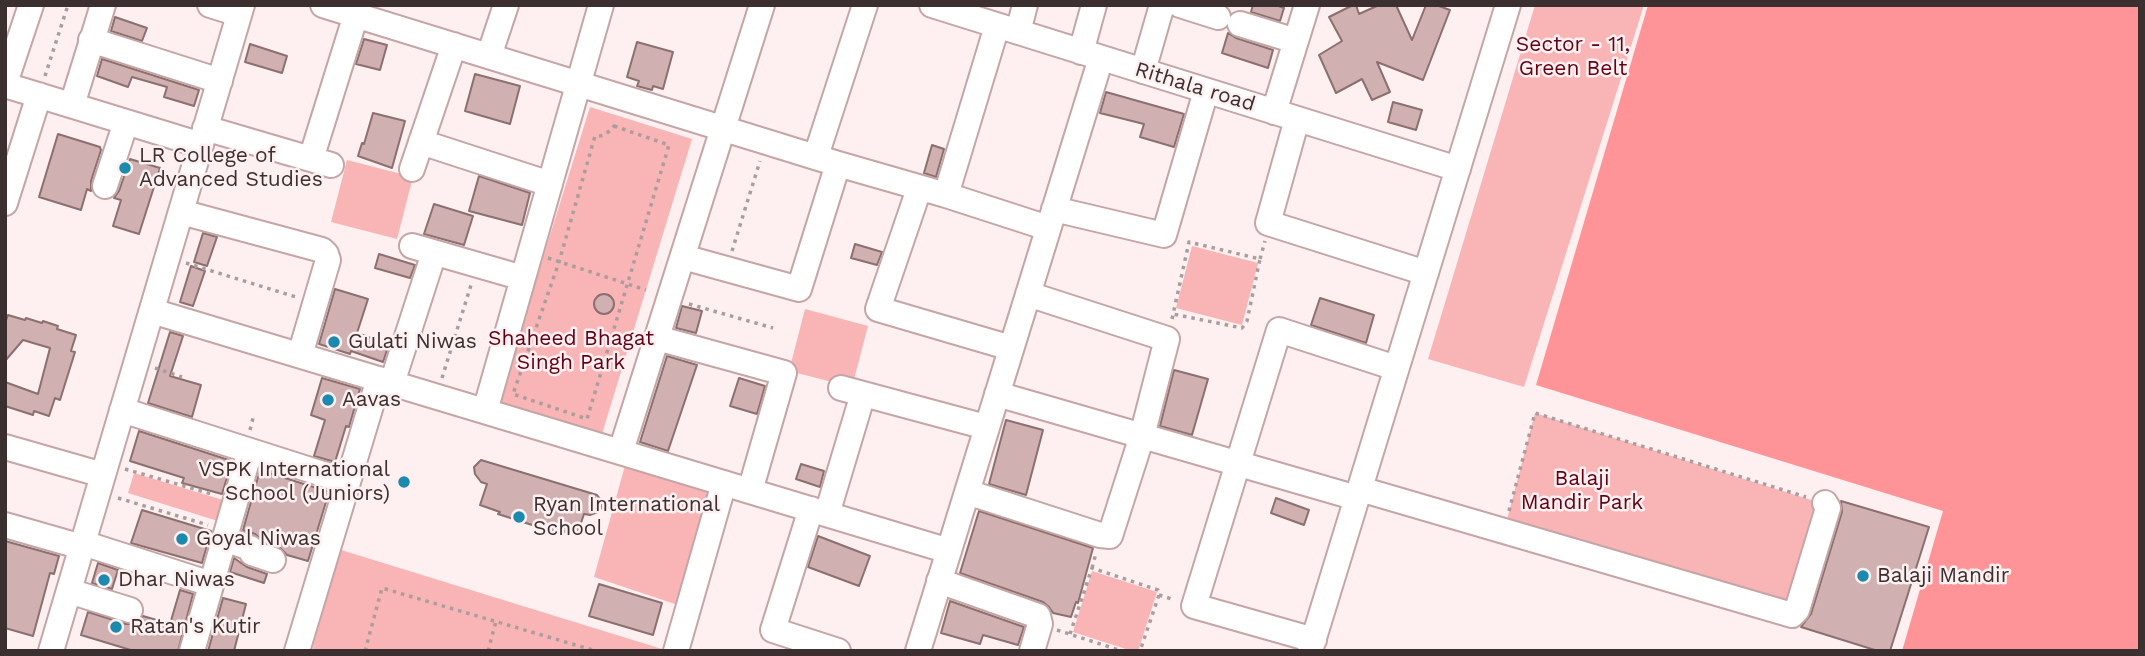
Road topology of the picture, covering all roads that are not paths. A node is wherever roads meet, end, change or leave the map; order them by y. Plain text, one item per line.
1 (31, 5) edge
2 (103, 5) edge
3 (210, 5) edge
4 (323, 5) edge
5 (506, 5) edge
6 (601, 5) edge
7 (762, 5) edge
8 (865, 5) edge
9 (1025, 5) edge
10 (1094, 5) edge
11 (1162, 5) edge
12 (1180, 5) edge
13 (1307, 5) edge
14 (1508, 5) edge
15 (941, 7) edge
16 (240, 10) edge
17 (358, 10) edge
18 (1007, 29) junction
19 (91, 40) junction
20 (1296, 41) junction
21 (454, 45) junction
22 (1091, 55) junction
23 (489, 56) junction
24 (1143, 71) junction
25 (220, 81) junction
26 (5, 84) edge
27 (579, 84) junction
28 (1206, 91) junction
29 (39, 95) junction
30 (72, 106) junction
31 (1286, 116) junction
32 (126, 122) junction
33 (723, 128) junction
34 (203, 137) junction
35 (421, 142) junction
36 (827, 160) junction
37 (412, 169) dead end
38 (1458, 169) junction
39 (550, 184) junction
40 (105, 186) dead end
41 (919, 189) junction
42 (946, 195) junction
43 (5, 203) edge
44 (181, 212) junction
45 (1051, 219) junction
46 (682, 257) junction
47 (1426, 273) junction
48 (523, 278) junction
49 (1028, 294) junction
50 (152, 311) junction
51 (657, 338) junction
52 (1012, 348) junction
53 (300, 355) junction
54 (1396, 368) junction
55 (385, 381) junction
56 (997, 394) junction
57 (122, 410) junction
58 (485, 411) junction
59 (986, 427) junction
60 (1142, 436) junction
61 (5, 447) edge
62 (250, 451) junction
63 (621, 451) junction
64 (1239, 464) junction
65 (102, 477) junction
66 (348, 482) junction
67 (724, 483) junction
68 (750, 491) junction
69 (967, 492) junction
70 (1359, 494) junction
71 (1825, 503) road end
72 (819, 512) junction
73 (5, 525) edge
74 (225, 535) junction
75 (82, 545) junction
76 (949, 551) junction
77 (273, 559) dead end
78 (940, 581) junction
79 (211, 584) junction
80 (69, 591) junction
81 (130, 610) dead end
82 (770, 640) edge
83 (1312, 645) edge
84 (57, 649) edge
85 (192, 651) edge
86 (297, 651) edge
87 (676, 651) edge
88 (838, 651) edge
89 (918, 651) edge
90 (1032, 651) edge

1 - 26 street
2 - 19 street
3 - 16 street
4 - 17 street
5 - 23 street
6 - 27 street
7 - 33 street
8 - 36 street
9 - 18 street
10 - 22 street
11 - 24 street
12 - 20 street
13 - 20 street
14 - 38 street
15 - 18 street, Rithala road
16 - 25 street
17 - 21 street
17 - 34 street
18 - 22 street, Rithala road
18 - 42 street
19 - 25 street
19 - 30 street
20 - 31 street
21 - 23 street
21 - 35 street
22 - 24 street, Rithala road
22 - 45 street
23 - 27 street
24 - 28 street, Rithala road
25 - 34 street
26 - 29 street
27 - 33 street
27 - 39 street
28 - 31 street, Rithala road
28 - 45 street
29 - 30 street
29 - 43 street
30 - 32 street
31 - 38 street, Rithala road
31 - 47 street
32 - 34 street
32 - 40 street
33 - 36 street
33 - 46 street
34 - 44 street
35 - 37 street
35 - 39 street
36 - 41 street
36 - 46 street
38 - 47 street
39 - 48 street
41 - 42 street
41 - 52 street
42 - 45 street
44 - 50 street
44 - 53 street
45 - 49 street
46 - 51 street
47 - 54 street
48 - 55 street
48 - 58 street
49 - 52 street
49 - 60 street
50 - 53 street
50 - 57 street
51 - 63 street
51 - 68 street
52 - 56 street
53 - 55 street
54 - 64 street
54 - 70 street
55 - 58 street
55 - 66 street
56 - 59 street
56 - 60 street
57 - 62 street
57 - 65 street
58 - 63 street
59 - 69 street
59 - 72 street
60 - 64 street
60 - 69 street
61 - 65 street
62 - 66 street
62 - 74 street
63 - 67 street
64 - 70 street
64 - 83 street
65 - 75 street
66 - 86 street
67 - 68 street
67 - 87 street
68 - 72 street
69 - 76 street
70 - 71 street
70 - 83 street
72 - 76 street
72 - 82 street
73 - 75 street
74 - 77 street
74 - 79 street
75 - 79 street
75 - 80 street
76 - 78 street
78 - 89 street
78 - 90 street
79 - 85 street
80 - 81 street
80 - 84 street
82 - 88 street

